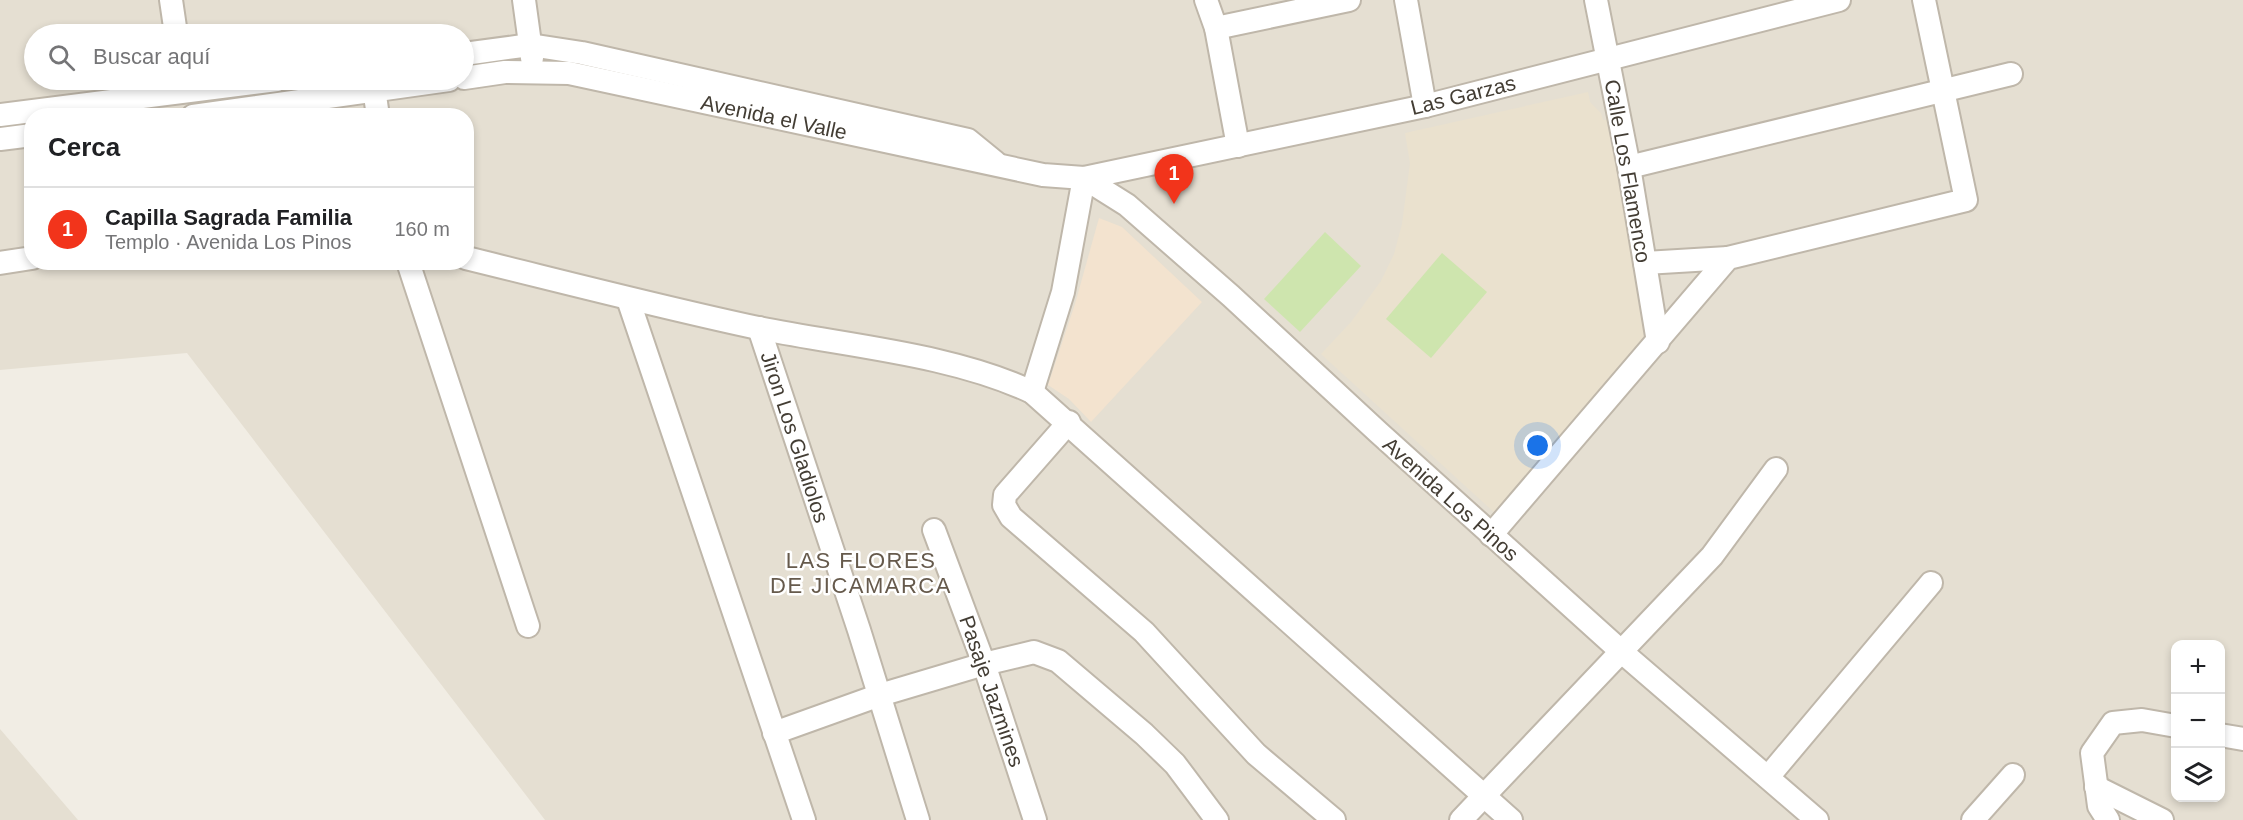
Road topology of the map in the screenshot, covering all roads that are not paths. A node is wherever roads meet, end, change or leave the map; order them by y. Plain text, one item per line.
1 (171, 0) edge
2 (524, 0) edge
3 (1206, 0) edge
4 (1349, 0) edge
5 (1406, 0) edge
6 (1596, 0) edge
7 (1839, 0) edge
8 (1924, 0) edge
9 (1788, 6) edge
10 (175, 24) edge
11 (1216, 28) junction
12 (530, 45) junction
13 (474, 53) edge
14 (1608, 58) junction
15 (534, 72) junction
16 (2011, 74) dead end
17 (474, 77) edge
18 (159, 90) edge
19 (185, 90) edge
20 (367, 90) edge
21 (374, 90) edge
22 (1943, 92) junction
23 (1425, 106) junction
24 (44, 108) edge
25 (187, 108) edge
26 (247, 108) edge
27 (377, 108) edge
28 (24, 111) edge
29 (0, 115) edge
30 (24, 136) edge
31 (0, 139) edge
32 (1238, 146) junction
33 (999, 165) junction
34 (1629, 167) junction
35 (1084, 178) junction
36 (1728, 258) junction
37 (24, 259) edge
38 (474, 260) edge
39 (0, 263) edge
40 (1645, 263) junction
41 (411, 270) edge
42 (628, 299) junction
43 (759, 328) junction
44 (1658, 342) junction
45 (1032, 392) junction
46 (1069, 422) junction
47 (1776, 468) dead end
48 (934, 530) dead end
49 (1491, 535) junction
50 (1931, 583) dead end
51 (528, 626) dead end
52 (1623, 653) junction
53 (984, 664) junction
54 (880, 695) junction
55 (2171, 725) edge
56 (774, 733) junction
57 (2225, 736) edge
58 (2243, 740) edge
59 (2013, 775) dead end
60 (1768, 777) junction
61 (2096, 787) junction
62 (1486, 797) junction
63 (804, 820) edge
64 (918, 820) edge
65 (1035, 820) edge
66 (1217, 820) edge
67 (1334, 820) edge
68 (1461, 820) edge
69 (1511, 820) edge
70 (1817, 820) edge
71 (1973, 820) edge
72 (2108, 820) edge
73 (2162, 820) edge

1 - 10 street
2 - 12 street
3 - 11 street
4 - 11 street
5 - 23 street
6 - 14 street, Calle Los Flamenco
7 - 9 street, Las Garzas
8 - 22 street
9 - 14 street, Las Garzas
11 - 32 street
12 - 13 street
12 - 15 street
12 - 33 street
14 - 23 street, Las Garzas
14 - 34 street, Calle Los Flamenco
15 - 17 street, Avenida el Valle
15 - 33 street, Avenida el Valle
16 - 22 street
18 - 24 street
19 - 25 street
20 - 26 street
21 - 27 street
22 - 34 street
22 - 36 street
23 - 32 street, Las Garzas
28 - 29 street
30 - 31 street
32 - 35 street, Las Garzas
33 - 35 street, Avenida el Valle
34 - 40 street, Calle Los Flamenco
35 - 45 street
35 - 49 street, Avenida Los Pinos
36 - 40 street
36 - 44 street
37 - 39 street
38 - 42 street
40 - 44 street, Calle Los Flamenco
41 - 51 street
42 - 43 street
42 - 56 street
43 - 45 street
43 - 54 street, Jiron Los Gladiolos
44 - 49 street
45 - 46 street
46 - 62 street
46 - 67 street
47 - 52 street
48 - 53 street, Pasaje Jazmines
49 - 52 street, Avenida Los Pinos
50 - 60 street
52 - 60 street, Avenida Los Pinos
52 - 62 street
53 - 54 street
53 - 65 street, Pasaje Jazmines
53 - 66 street
54 - 56 street
54 - 64 street, Jiron Los Gladiolos
55 - 61 street
56 - 63 street
57 - 58 street
59 - 71 street
60 - 70 street, Avenida Los Pinos
61 - 72 street
61 - 73 street
62 - 68 street
62 - 69 street

